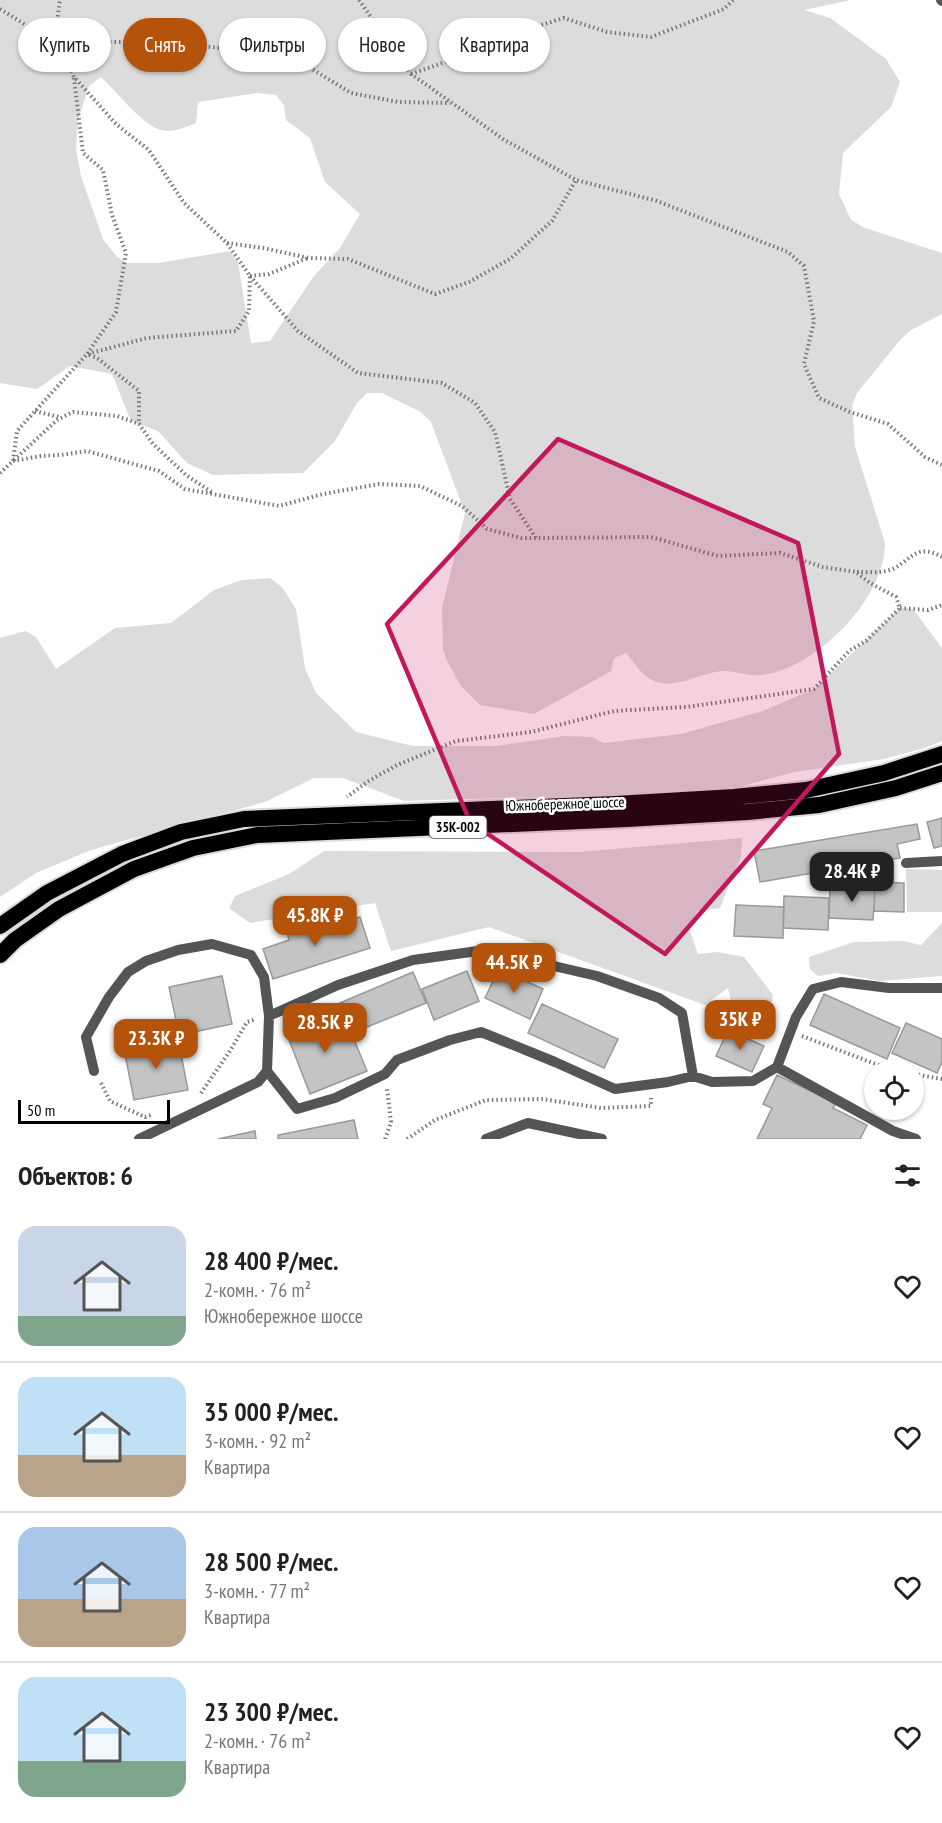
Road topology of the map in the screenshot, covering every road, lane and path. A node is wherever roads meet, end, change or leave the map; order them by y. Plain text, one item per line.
1 (60, 0) edge
2 (359, 0) edge
3 (733, 0) edge
4 (0, 9) edge
5 (57, 18) edge
6 (18, 20) edge
7 (111, 42) edge
8 (72, 72) edge
9 (411, 74) junction
10 (74, 77) junction
11 (452, 104) junction
12 (576, 180) junction
13 (227, 243) junction
14 (309, 258) junction
15 (249, 276) junction
16 (87, 354) junction
17 (35, 411) junction
18 (60, 418) junction
19 (139, 424) junction
20 (13, 460) junction
21 (942, 465) edge
22 (0, 473) edge
23 (214, 494) junction
24 (536, 538) junction
25 (942, 557) edge
26 (856, 572) junction
27 (942, 605) edge
28 (900, 608) junction
29 (942, 754) edge
30 (942, 773) edge
31 (340, 801) dead end
32 (942, 861) edge
33 (906, 863) dead end
34 (0, 926) edge
35 (0, 955) edge
36 (942, 988) edge
37 (269, 1016) junction
38 (790, 1031) junction
39 (865, 1060) edge
40 (777, 1067) junction
41 (94, 1071) joint
42 (267, 1071) junction
43 (385, 1074) junction
44 (693, 1076) junction
45 (924, 1076) edge
46 (942, 1079) edge
47 (197, 1097) dead end
48 (155, 1113) dead end
49 (139, 1139) edge
50 (385, 1139) edge
51 (486, 1139) edge
52 (602, 1139) edge
53 (916, 1139) edge

1 - 5 path
2 - 9 path
3 - 9 path
4 - 6 path
7 - 11 path
8 - 10 path
9 - 11 path
10 - 13 path
10 - 16 path
11 - 12 path
12 - 14 path
12 - 21 path
13 - 14 path
13 - 15 path
14 - 15 path
15 - 16 path
15 - 24 path
16 - 17 path
16 - 19 path
17 - 18 path
17 - 20 path
18 - 19 path
18 - 20 path
19 - 23 path
20 - 22 path
20 - 23 path
23 - 24 path
24 - 26 path
25 - 26 path
26 - 28 path
27 - 28 path
28 - 31 path
29 - 34 highway, Южнобережное шоссе / 35К-002
30 - 35 highway, Южнобережное шоссе / 35К-002
32 - 33 lane
36 - 38 lane
37 - 41 lane
37 - 42 lane
37 - 44 lane
37 - 47 path
38 - 39 path
38 - 40 lane
40 - 44 lane
40 - 53 lane
41 - 48 path
42 - 43 lane
42 - 49 lane
43 - 44 lane
43 - 50 path
45 - 46 path
51 - 52 lane

